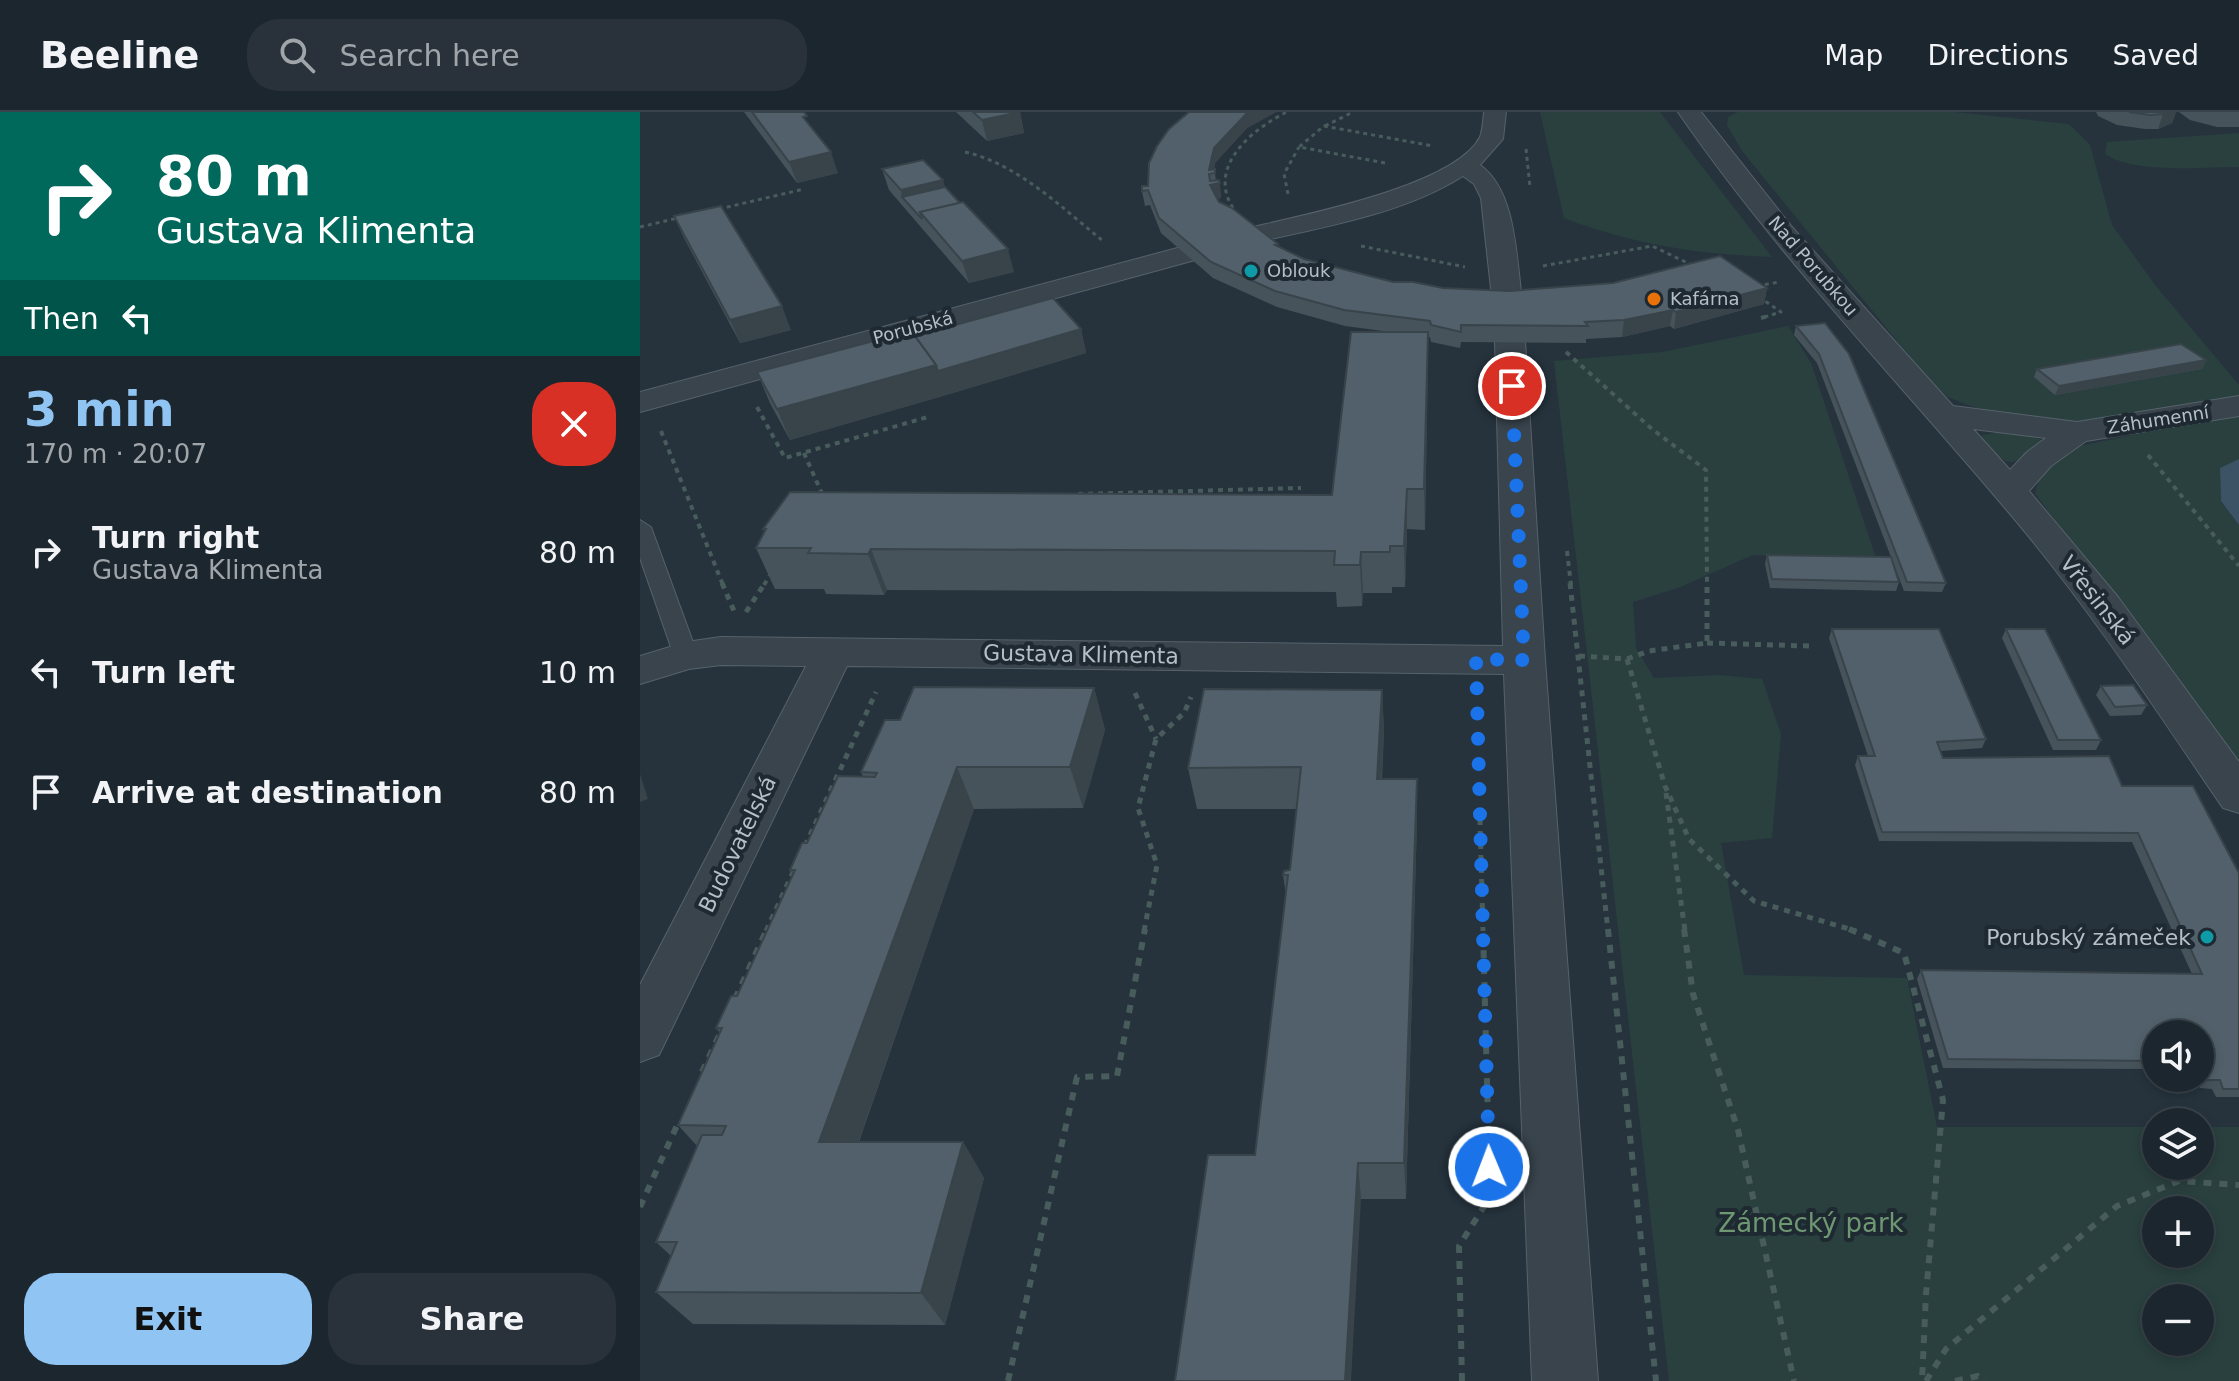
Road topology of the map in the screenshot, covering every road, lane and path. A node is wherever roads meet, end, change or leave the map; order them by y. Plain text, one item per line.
1 (1287, 112) edge
2 (1353, 112) edge
3 (1495, 112) edge
4 (1689, 112) edge
5 (1324, 126) junction
6 (1299, 147) junction
7 (1444, 148) dead end
8 (965, 152) dead end
9 (1386, 164) dead end
10 (1465, 166) junction
11 (804, 189) edge
12 (1292, 200) dead end
13 (714, 210) edge
14 (1236, 212) edge
15 (685, 216) edge
16 (640, 227) edge
17 (1250, 236) edge
18 (1356, 244) dead end
19 (1110, 246) dead end
20 (1185, 254) edge
21 (1465, 254) dead end
22 (1538, 267) dead end
23 (1691, 271) edge
24 (1760, 285) edge
25 (1746, 288) edge
26 (1758, 296) edge
27 (1761, 318) dead end
28 (1566, 352) edge
29 (756, 405) dead end
30 (2239, 406) edge
31 (648, 409) edge
32 (1943, 415) junction
33 (928, 417) dead end
34 (2117, 428) junction
35 (2077, 432) junction
36 (804, 453) junction
37 (1301, 488) dead end
38 (2009, 492) junction
39 (1072, 494) edge
40 (828, 509) edge
41 (640, 527) edge
42 (1567, 544) dead end
43 (2239, 566) edge
44 (773, 570) edge
45 (1707, 643) junction
46 (1809, 646) dead end
47 (834, 650) junction
48 (1185, 655) junction
49 (686, 656) junction
50 (1579, 656) junction
51 (1627, 659) junction
52 (1524, 660) junction
53 (640, 670) edge
54 (1129, 680) dead end
55 (876, 691) dead end
56 (1156, 739) junction
57 (1665, 786) junction
58 (2239, 796) edge
59 (1480, 809) dead end
60 (804, 849) edge
61 (798, 863) edge
62 (732, 1006) edge
63 (725, 1021) edge
64 (640, 1038) edge
65 (699, 1078) edge
66 (686, 1107) edge
67 (2239, 1185) edge
68 (640, 1207) edge
69 (1008, 1381) edge
70 (1462, 1381) edge
71 (1565, 1381) edge
72 (1656, 1381) edge
73 (1794, 1381) edge
74 (1924, 1381) edge
75 (1955, 1381) edge
76 (1985, 1381) edge

1 - 14 path
2 - 5 path
3 - 10 street
4 - 32 street, Nad Porubkou
5 - 6 path
5 - 7 path
6 - 9 path
6 - 12 path
8 - 19 path
10 - 17 street
10 - 52 street
11 - 13 path
15 - 16 path
18 - 21 path
20 - 31 street, Porubská
22 - 23 path
24 - 25 path
26 - 27 path
28 - 45 path
29 - 36 path
30 - 34 street, Záhumenní
31 - 44 path
32 - 35 street, Záhumenní
32 - 38 street, Vřesinská
33 - 36 path
34 - 35 street, Záhumenní
34 - 43 path
35 - 38 street, Záhumenní
36 - 40 path
37 - 39 path
38 - 58 street, Vřesinská
41 - 49 lane
42 - 50 path
45 - 46 path
45 - 51 path
47 - 48 street, Gustava Klimenta
47 - 49 street, Gustava Klimenta
47 - 64 street, Budovatelská
48 - 52 street, Gustava Klimenta
48 - 56 path
49 - 53 street, Gustava Klimenta
50 - 51 path
50 - 72 path
51 - 57 path
52 - 71 street
54 - 56 path
55 - 60 path
56 - 69 path
57 - 73 path
57 - 74 path
59 - 70 path
61 - 62 path
63 - 65 path
66 - 68 path
67 - 74 path
75 - 76 path

